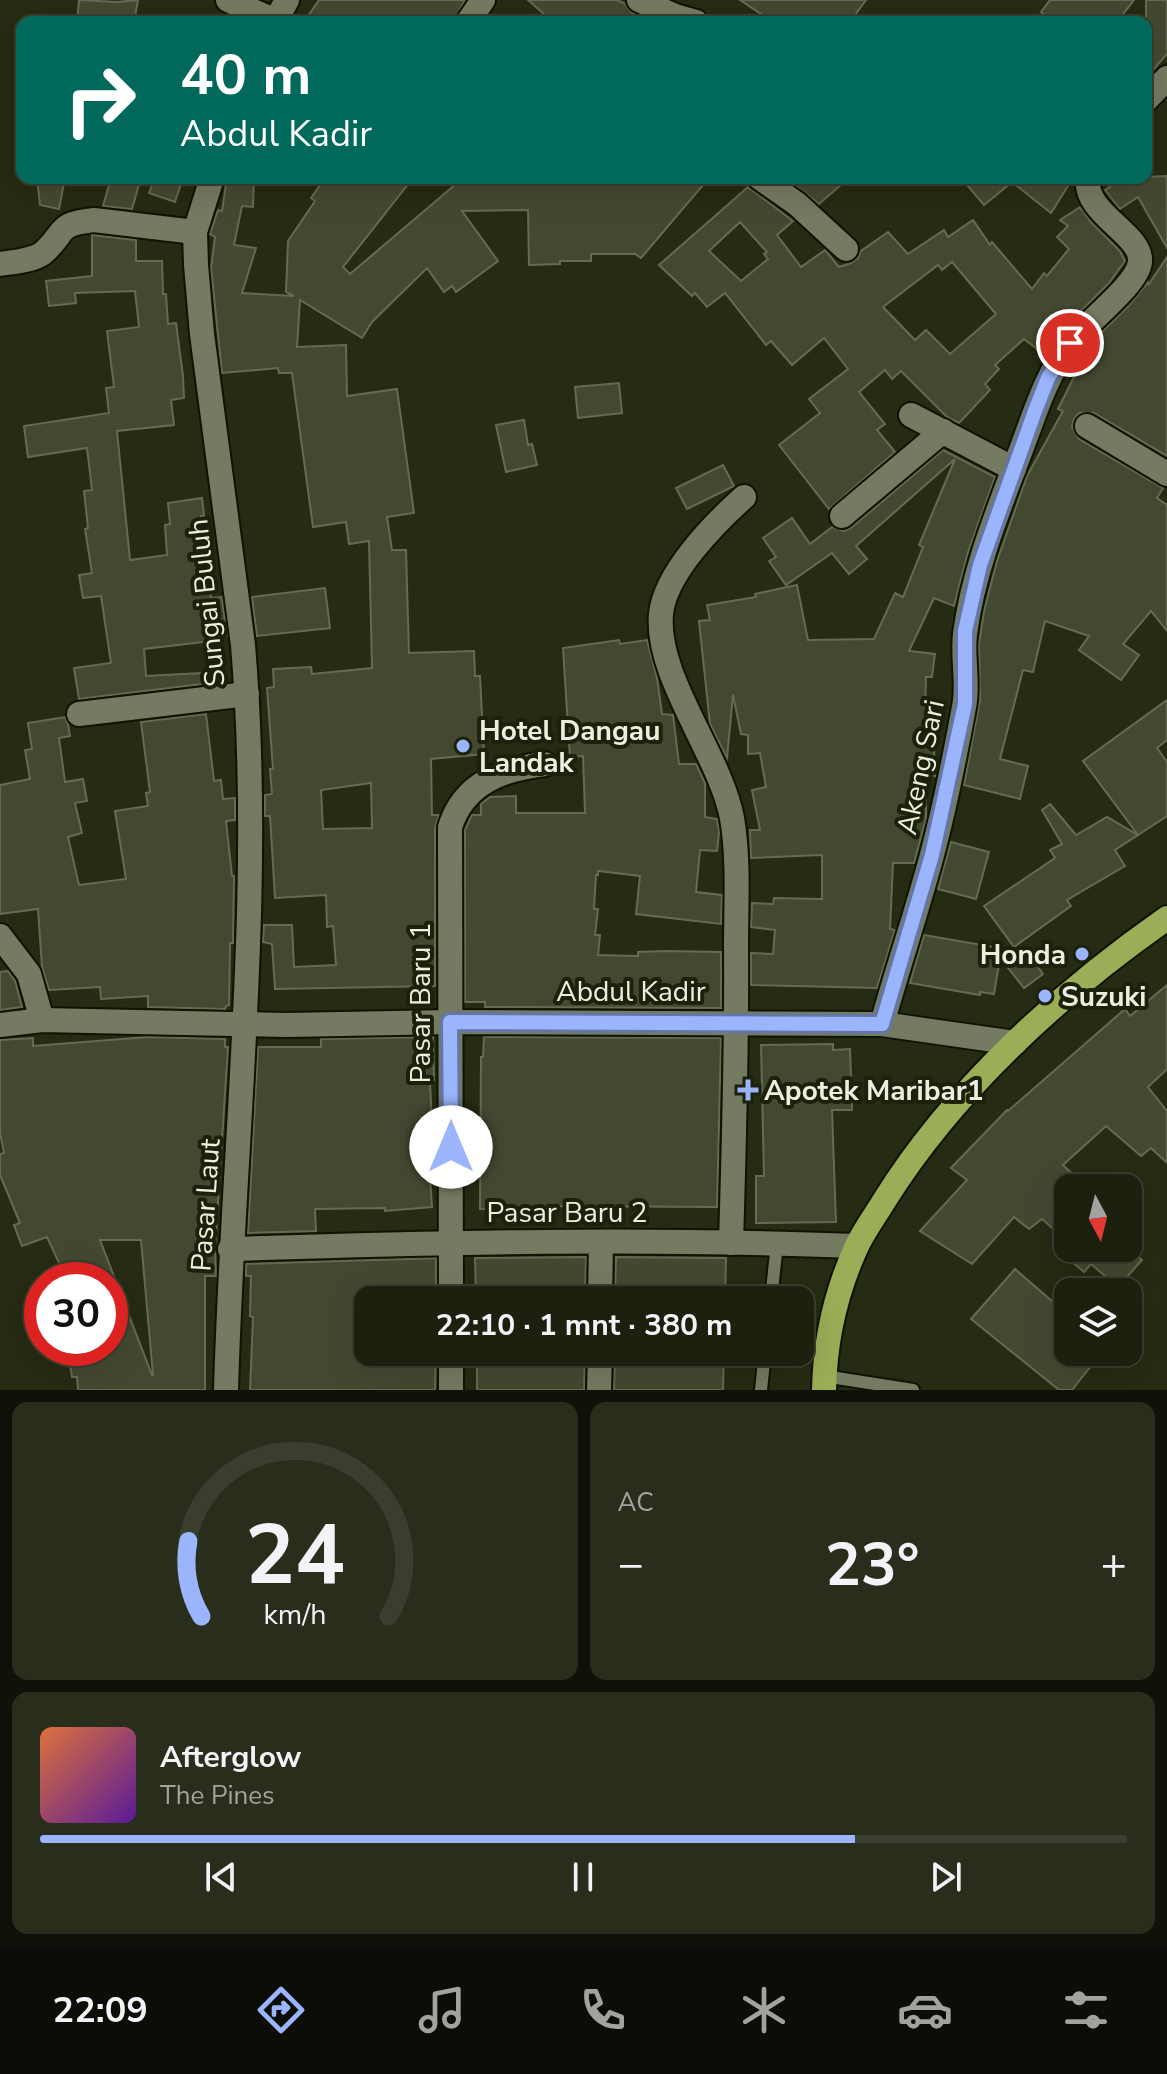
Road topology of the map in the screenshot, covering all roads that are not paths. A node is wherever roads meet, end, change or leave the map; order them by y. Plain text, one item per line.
1 (228, 0) edge
2 (639, 0) edge
3 (263, 16) edge
4 (675, 16) edge
5 (1167, 78) edge
6 (1152, 94) edge
7 (210, 184) edge
8 (769, 184) edge
9 (1088, 184) edge
10 (195, 232) junction
11 (846, 249) dead end
12 (0, 264) edge
13 (911, 415) dead end
14 (1087, 426) dead end
15 (943, 431) junction
16 (1014, 469) junction
17 (1167, 474) edge
18 (744, 497) dead end
19 (842, 516) dead end
20 (247, 694) junction
21 (79, 714) dead end
22 (545, 764) dead end
23 (1167, 918) edge
24 (0, 936) edge
25 (42, 1020) junction
26 (737, 1021) junction
27 (450, 1022) junction
28 (882, 1024) junction
29 (0, 1025) edge
30 (246, 1025) junction
31 (1015, 1043) junction
32 (452, 1241) junction
33 (601, 1242) junction
34 (731, 1243) junction
35 (777, 1243) junction
36 (856, 1246) junction
37 (230, 1249) junction
38 (451, 1286) edge
39 (600, 1286) edge
40 (772, 1286) edge
41 (451, 1366) edge
42 (600, 1366) edge
43 (764, 1366) edge
44 (824, 1383) edge
45 (226, 1390) edge
46 (451, 1390) edge
47 (599, 1390) edge
48 (761, 1390) edge
49 (913, 1390) edge

1 - 3 street
2 - 4 street
5 - 6 street
7 - 10 street, Sungai Buluh
8 - 11 street
9 - 16 street, Akeng Sari
10 - 12 street
10 - 20 street, Sungai Buluh
13 - 15 street
14 - 17 street
15 - 16 street
15 - 19 street
16 - 28 street, Akeng Sari
18 - 26 street
20 - 21 street
20 - 30 street, Sungai Buluh
22 - 27 street, Pasar Baru 1
23 - 31 highway
24 - 25 street
25 - 29 street, Abdul Kadir
25 - 30 street, Abdul Kadir
26 - 27 street, Abdul Kadir
26 - 28 street, Abdul Kadir
26 - 34 street
27 - 30 street, Abdul Kadir
27 - 32 street, Pasar Baru 1
28 - 31 street, Abdul Kadir
30 - 37 street, Pasar Laut
31 - 36 highway
32 - 33 street, Pasar Baru 2
32 - 37 street, Pasar Baru 2
32 - 38 street, Pasar Baru 1
33 - 34 street, Pasar Baru 2
33 - 39 street
34 - 35 street, Pasar Baru 2
35 - 36 street, Pasar Baru 2
35 - 40 lane
36 - 44 highway
37 - 45 street, Pasar Laut
41 - 46 street
42 - 47 street
43 - 48 lane
44 - 49 lane

